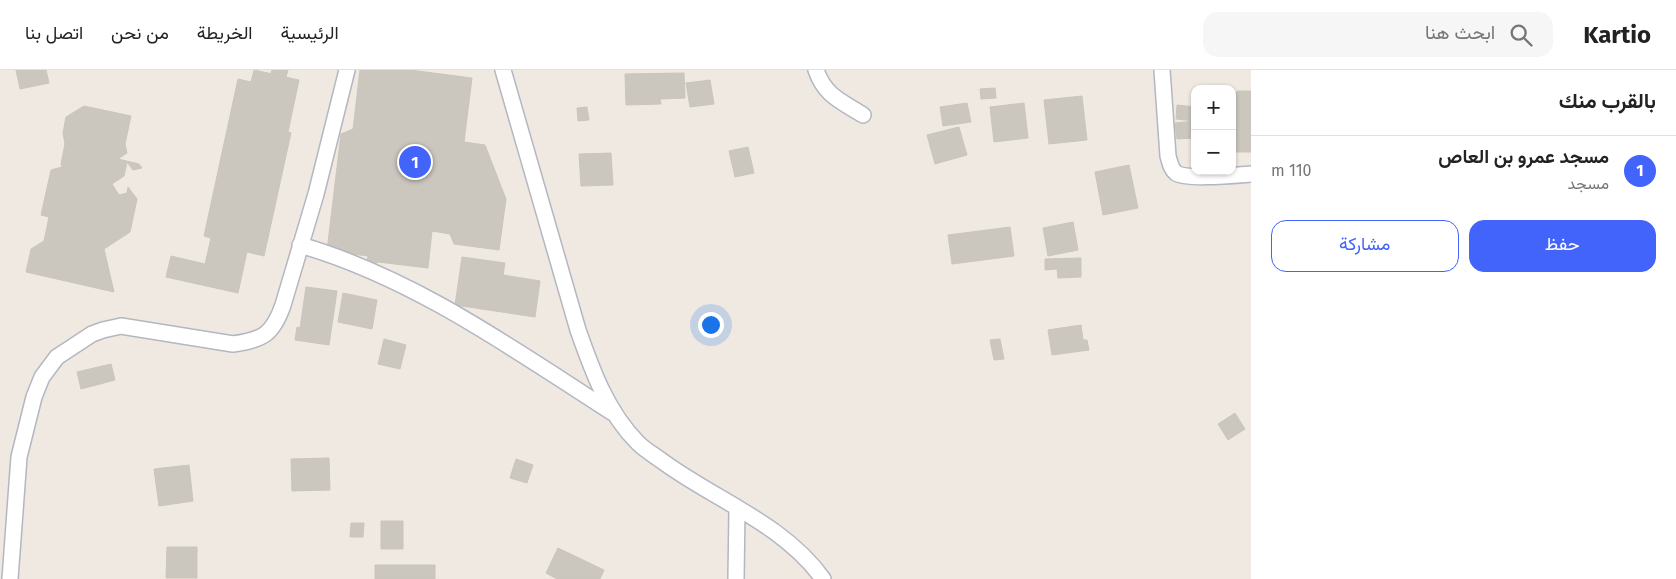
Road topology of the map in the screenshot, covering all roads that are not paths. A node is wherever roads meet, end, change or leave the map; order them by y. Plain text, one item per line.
1 (348, 70) edge
2 (504, 70) edge
3 (816, 70) edge
4 (1162, 70) edge
5 (863, 116) dead end
6 (1251, 174) edge
7 (300, 245) junction
8 (616, 415) junction
9 (737, 509) junction
10 (10, 579) edge
11 (736, 579) edge
12 (823, 579) edge

1 - 7 street
2 - 8 street
3 - 5 street
4 - 6 street
7 - 8 street
7 - 10 street
8 - 9 street
9 - 11 street
9 - 12 street

